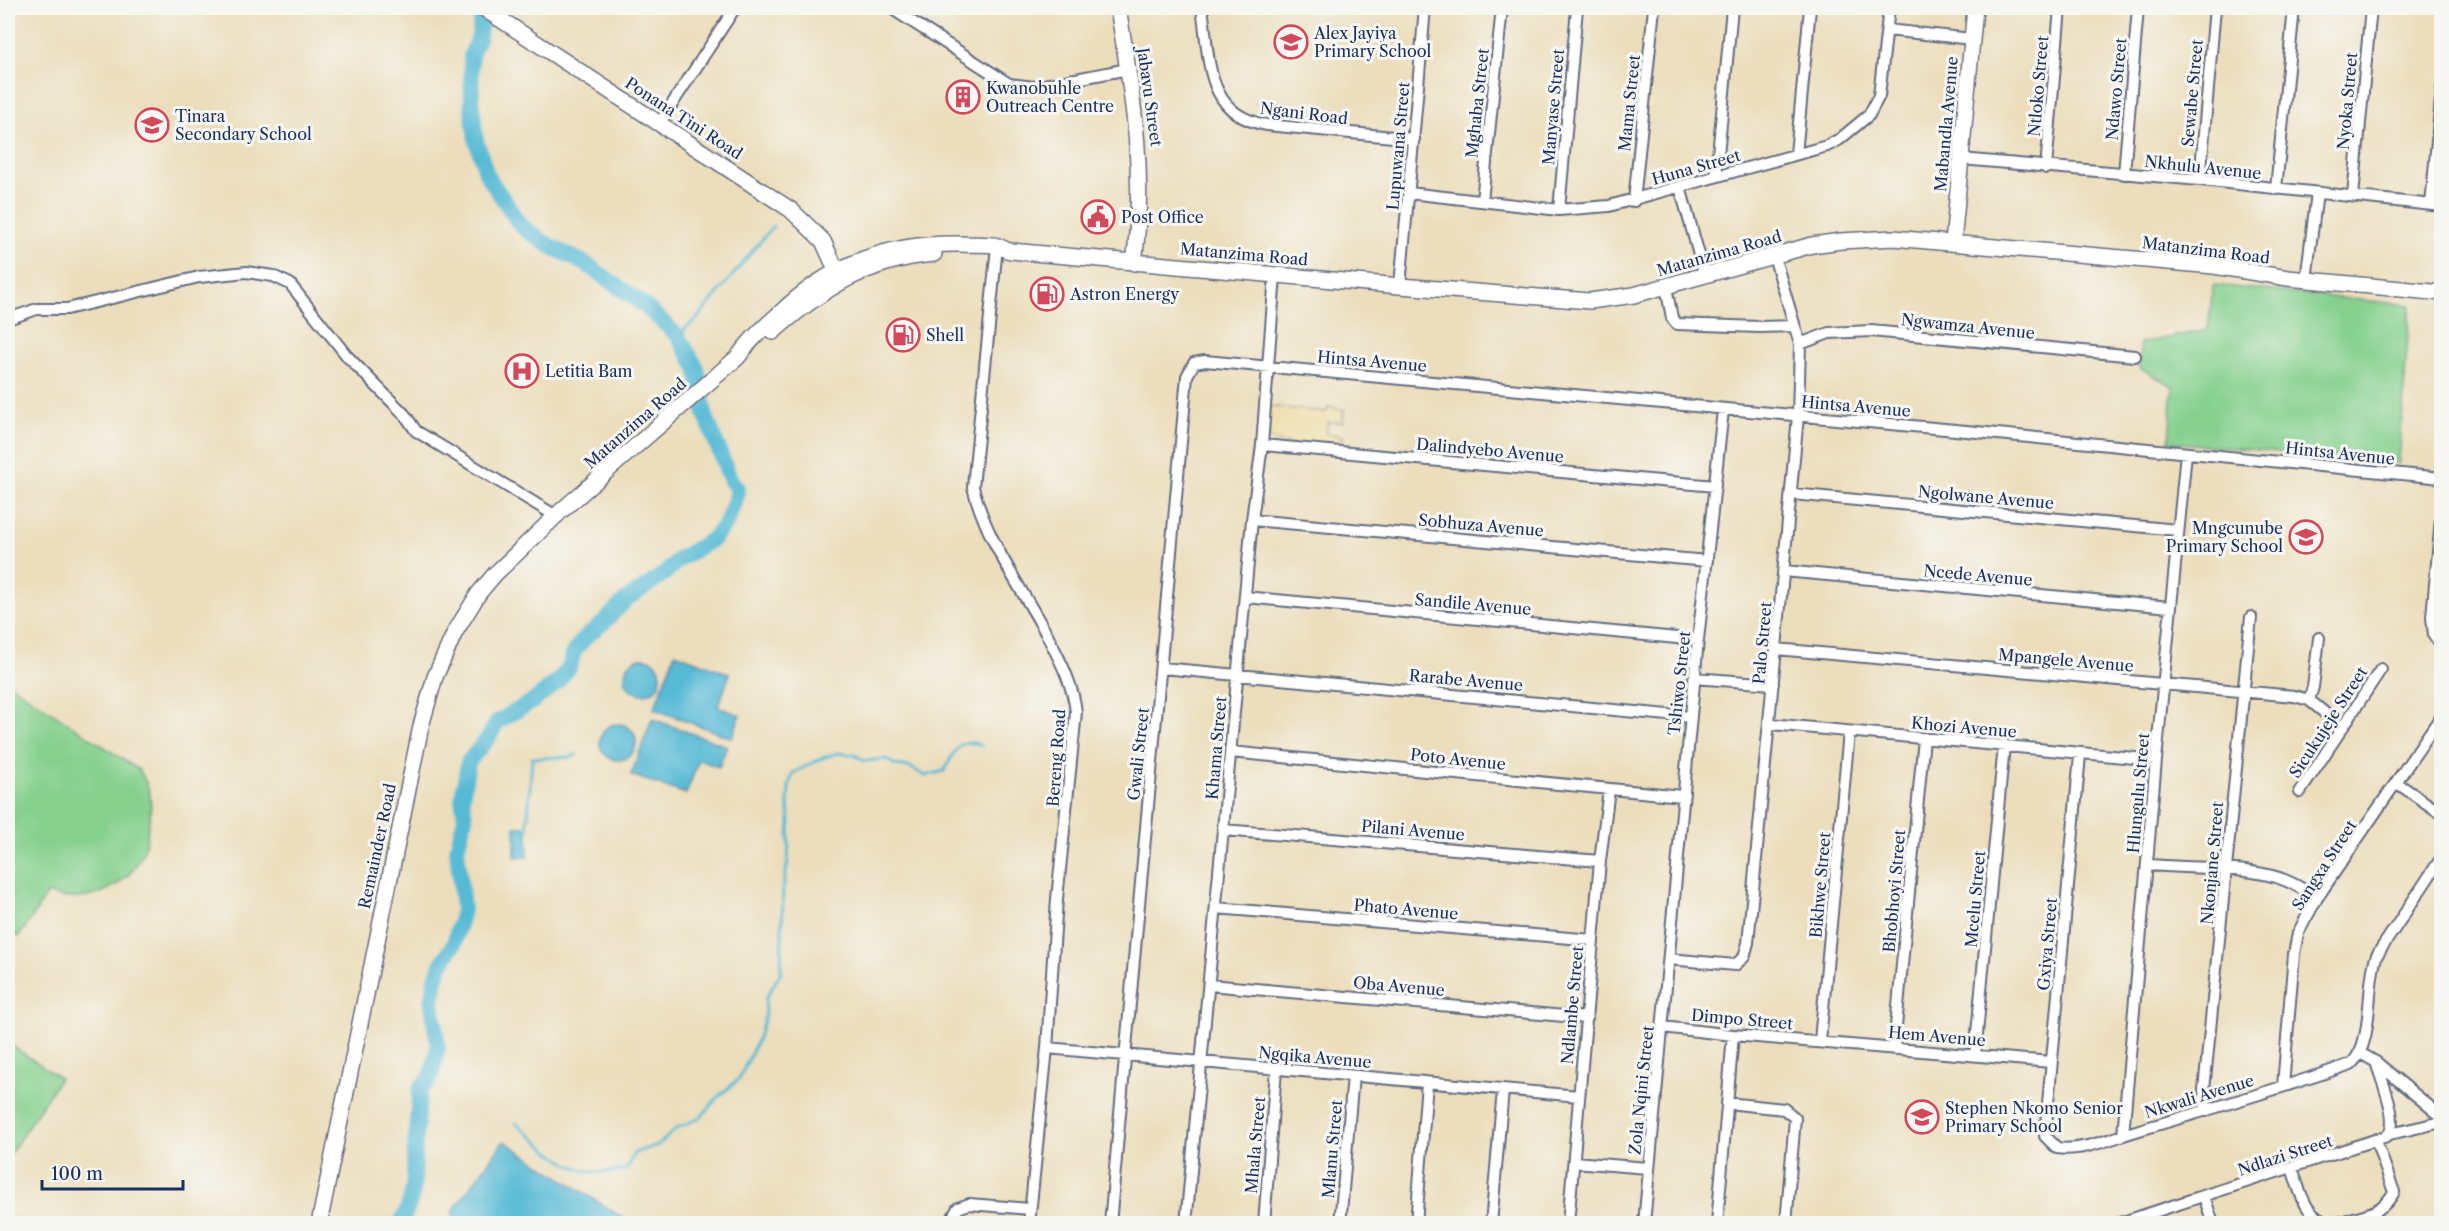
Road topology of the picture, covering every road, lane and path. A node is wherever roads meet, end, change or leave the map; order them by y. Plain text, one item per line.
1 (483, 8) edge
2 (735, 8) edge
3 (891, 8) edge
4 (1118, 8) edge
5 (1202, 8) edge
6 (1425, 8) edge
7 (1502, 8) edge
8 (1577, 8) edge
9 (1654, 8) edge
10 (1732, 8) edge
11 (1810, 8) edge
12 (1889, 8) edge
13 (1975, 8) edge
14 (2060, 8) edge
15 (2138, 8) edge
16 (2215, 8) edge
17 (2294, 8) edge
18 (2371, 8) edge
19 (1887, 30) junction
20 (1972, 39) junction
21 (1128, 69) junction
22 (2442, 88) edge
23 (659, 124) junction
24 (2440, 124) edge
25 (1413, 140) junction
26 (1796, 154) junction
27 (1961, 159) junction
28 (2046, 168) junction
29 (2124, 174) junction
30 (1716, 176) junction
31 (2200, 180) junction
32 (1680, 187) junction
33 (2276, 189) junction
34 (1409, 193) junction
35 (2316, 193) junction
36 (2353, 196) junction
37 (1482, 201) junction
38 (1634, 201) junction
39 (2436, 206) edge
40 (1559, 210) junction
41 (1953, 243) junction
42 (1000, 250) junction
43 (1774, 256) junction
44 (1134, 263) junction
45 (839, 275) junction
46 (1275, 275) junction
47 (1705, 276) junction
48 (2306, 280) junction
49 (1400, 286) junction
50 (1666, 287) junction
51 (2442, 293) edge
52 (8, 319) edge
53 (1793, 326) junction
54 (1800, 344) junction
55 (2135, 356) dead end
56 (1268, 367) junction
57 (1722, 410) junction
58 (1798, 416) junction
59 (1262, 445) junction
60 (2186, 453) junction
61 (2442, 478) edge
62 (1714, 486) junction
63 (1792, 494) junction
64 (2442, 508) edge
65 (556, 516) junction
66 (1252, 520) junction
67 (2178, 530) junction
68 (1707, 561) junction
69 (1784, 571) junction
70 (1245, 597) junction
71 (2170, 607) junction
72 (2252, 617) dead end
73 (2319, 638) dead end
74 (1698, 640) junction
75 (2442, 646) edge
76 (1776, 649) junction
77 (1162, 668) junction
78 (2381, 669) dead end
79 (1238, 674) junction
80 (1694, 678) junction
81 (1773, 684) junction
82 (2163, 684) junction
83 (2243, 692) junction
84 (2308, 700) junction
85 (2442, 715) edge
86 (1690, 717) junction
87 (1770, 724) junction
88 (2342, 727) junction
89 (1849, 732) junction
90 (1923, 738) junction
91 (2004, 745) junction
92 (1232, 752) junction
93 (2080, 755) junction
94 (2156, 760) junction
95 (2397, 783) junction
96 (1609, 789) junction
97 (2300, 792) dead end
98 (1683, 796) junction
99 (2442, 814) edge
100 (1223, 830) junction
101 (2442, 857) edge
102 (1600, 861) junction
103 (2148, 866) junction
104 (2226, 870) junction
105 (2317, 898) junction
106 (1216, 909) junction
107 (1593, 940) junction
108 (1669, 959) junction
109 (1209, 985) junction
110 (1587, 1018) junction
111 (1662, 1027) junction
112 (1733, 1035) junction
113 (1820, 1041) junction
114 (1894, 1047) junction
115 (1047, 1048) junction
116 (2360, 1053) junction
117 (1126, 1054) junction
118 (1975, 1055) junction
119 (1202, 1061) junction
120 (2052, 1062) junction
121 (2376, 1062) junction
122 (1276, 1069) junction
123 (1353, 1076) junction
124 (1427, 1083) junction
125 (2283, 1086) junction
126 (1503, 1090) junction
127 (1579, 1096) junction
128 (1727, 1103) junction
129 (2206, 1111) junction
130 (2442, 1116) edge
131 (2442, 1122) edge
132 (2390, 1134) junction
133 (2123, 1135) junction
134 (2046, 1136) joint
135 (2376, 1141) junction
136 (1574, 1162) junction
137 (1648, 1168) junction
138 (2292, 1168) junction
139 (2204, 1196) junction
140 (1030, 1209) junction
141 (319, 1224) edge
142 (950, 1224) edge
143 (1029, 1224) edge
144 (1110, 1224) edge
145 (1186, 1224) edge
146 (1263, 1224) edge
147 (1340, 1224) edge
148 (1416, 1224) edge
149 (1491, 1224) edge
150 (1568, 1224) edge
151 (1644, 1224) edge
152 (1717, 1224) edge
153 (1786, 1224) edge
154 (2117, 1224) edge
155 (2213, 1224) edge

1 - 23 street, Ponana Tini Road
2 - 23 street
3 - 21 street
4 - 21 street, Jabavu Street
5 - 25 street, Ngani Road
6 - 25 street, Lupuwana Street
7 - 37 street, Mghaba Street
8 - 40 street, Manyase Street
9 - 38 street, Mama Street
10 - 30 street
11 - 26 street
12 - 19 street, Huna Street
13 - 20 street, Mabandla Avenue
14 - 28 street, Ntloko Street
15 - 29 street, Ndawo Street
16 - 31 street, Sewabe Street
17 - 33 street
18 - 36 street, Nyoka Street
19 - 20 street
19 - 26 street, Huna Street
20 - 27 street, Mabandla Avenue
21 - 44 street, Jabavu Street
22 - 24 street
23 - 45 street, Ponana Tini Road
24 - 39 street
25 - 34 street, Lupuwana Street
26 - 30 street, Huna Street
27 - 28 street, Nkhulu Avenue
27 - 41 street, Mabandla Avenue
28 - 29 street, Nkhulu Avenue
29 - 31 street, Nkhulu Avenue
30 - 32 street, Huna Street
31 - 33 street, Nkhulu Avenue
32 - 38 street, Huna Street
32 - 47 street
33 - 35 street, Nkhulu Avenue
34 - 37 street, Huna Street
34 - 49 street, Lupuwana Street
35 - 36 street, Nkhulu Avenue
35 - 48 street
36 - 39 street, Nkhulu Avenue
37 - 40 street, Huna Street
38 - 40 street, Huna Street
41 - 43 street, Matanzima Road
41 - 48 street, Matanzima Road
42 - 44 street, Matanzima Road
42 - 45 street, Matanzima Road
42 - 115 street, Bereng Road
43 - 47 street, Matanzima Road
43 - 53 street, Palo Street
44 - 46 street, Matanzima Road
45 - 65 street, Matanzima Road
46 - 49 street, Matanzima Road
46 - 56 street, Khama Street
47 - 50 street, Matanzima Road
48 - 51 street, Matanzima Road
49 - 50 street, Matanzima Road
50 - 53 street
52 - 65 street
53 - 54 street, Palo Street
54 - 55 street, Ngwamza Avenue
54 - 58 street, Palo Street
56 - 57 street, Hintsa Avenue
56 - 59 street, Khama Street
56 - 77 street, Gwali Street
57 - 58 street, Hintsa Avenue
57 - 62 street, Tshiwo Street
58 - 60 street, Hintsa Avenue
58 - 63 street, Palo Street
59 - 62 street, Dalindyebo Avenue
59 - 66 street, Khama Street
60 - 61 street, Hintsa Avenue
60 - 67 street, Hlungulu Street
62 - 68 street, Tshiwo Street
63 - 67 street, Ngolwane Avenue
63 - 69 street, Palo Street
64 - 75 street
65 - 141 street, Remainder Road
66 - 68 street, Sobhuza Avenue
66 - 70 street, Khama Street
67 - 71 street, Hlungulu Street
68 - 74 street, Tshiwo Street
69 - 71 street, Ncede Avenue
69 - 76 street, Palo Street
70 - 74 street, Sandile Avenue
70 - 79 street, Khama Street
71 - 82 street, Hlungulu Street
72 - 83 street, Nkonjane Street
73 - 84 street
74 - 80 street, Tshiwo Street
76 - 81 street, Palo Street
76 - 82 street, Mpangele Avenue
77 - 79 street, Rarabe Avenue
77 - 117 street, Gwali Street
78 - 88 street, Sicukujeje Street
79 - 86 street, Rarabe Avenue
79 - 92 street, Khama Street
80 - 81 street
80 - 86 street, Tshiwo Street
81 - 87 street, Palo Street
82 - 83 street, Mpangele Avenue
82 - 94 street, Hlungulu Street
83 - 84 street, Mpangele Avenue
83 - 104 street, Nkonjane Street
84 - 88 street, Mpangele Avenue
85 - 95 street, Sangxa Street
86 - 98 street, Tshiwo Street
87 - 89 street, Khozi Avenue
87 - 108 street, Palo Street
88 - 97 street, Sicukujeje Street
89 - 90 street, Khozi Avenue
89 - 113 street, Bikhwe Street
90 - 91 street, Khozi Avenue
90 - 114 street, Bhobhoyi Street
91 - 93 street, Khozi Avenue
91 - 118 street, Mcelu Street
92 - 96 street, Poto Avenue
92 - 100 street, Khama Street
93 - 94 street, Khozi Avenue
93 - 120 street, Gxiya Street
94 - 103 street, Hlungulu Street
95 - 99 street
95 - 105 street, Sangxa Street
96 - 98 street, Poto Avenue
96 - 102 street, Ndlambe Street
98 - 108 street, Tshiwo Street
100 - 102 street, Pilani Avenue
100 - 106 street, Khama Street
101 - 116 street
102 - 107 street, Ndlambe Street
103 - 104 street
103 - 133 street, Hlungulu Street
104 - 105 street
104 - 129 street, Nkonjane Street
105 - 125 street, Sangxa Street
106 - 107 street, Phato Avenue
106 - 109 street, Khama Street
107 - 110 street, Ndlambe Street
108 - 111 street, Zola Nqini Street
109 - 110 street, Oba Avenue
109 - 119 street, Khama Street
110 - 127 street, Ndlambe Street
111 - 112 street, Dimpo Street
111 - 137 street, Zola Nqini Street
112 - 113 street, Dimpo Street
112 - 128 street
113 - 114 street, Hem Avenue
114 - 118 street, Hem Avenue
115 - 117 street, Ngqika Avenue
115 - 140 street, Bereng Road
116 - 121 street
116 - 125 street, Nkwali Avenue
117 - 119 street, Ngqika Avenue
117 - 144 street, Gwali Street
118 - 120 street, Hem Avenue
119 - 122 street, Ngqika Avenue
119 - 145 street, Khama Street
120 - 134 street, Gxiya Street
121 - 130 street
121 - 132 street
122 - 123 street, Ngqika Avenue
122 - 146 street, Mhala Street
123 - 124 street, Ngqika Avenue
123 - 147 street, Mlanu Street
124 - 126 street, Ngqika Avenue
124 - 148 street
125 - 129 street, Nkwali Avenue
126 - 127 street, Ngqika Avenue
126 - 149 street
127 - 136 street, Ndlambe Street
128 - 152 street
128 - 153 street
129 - 133 street, Nkwali Avenue
131 - 132 street, Ndlazi Street
132 - 135 street, Ndlazi Street
133 - 134 street, Nkwali Avenue
135 - 138 street, Ndlazi Street
135 - 138 street
136 - 137 street
136 - 150 street, Ndlambe Street
137 - 151 street, Zola Nqini Street
138 - 139 street, Ndlazi Street
139 - 154 street, Ndlazi Street
139 - 155 street
140 - 142 street
140 - 143 street, Bereng Road

